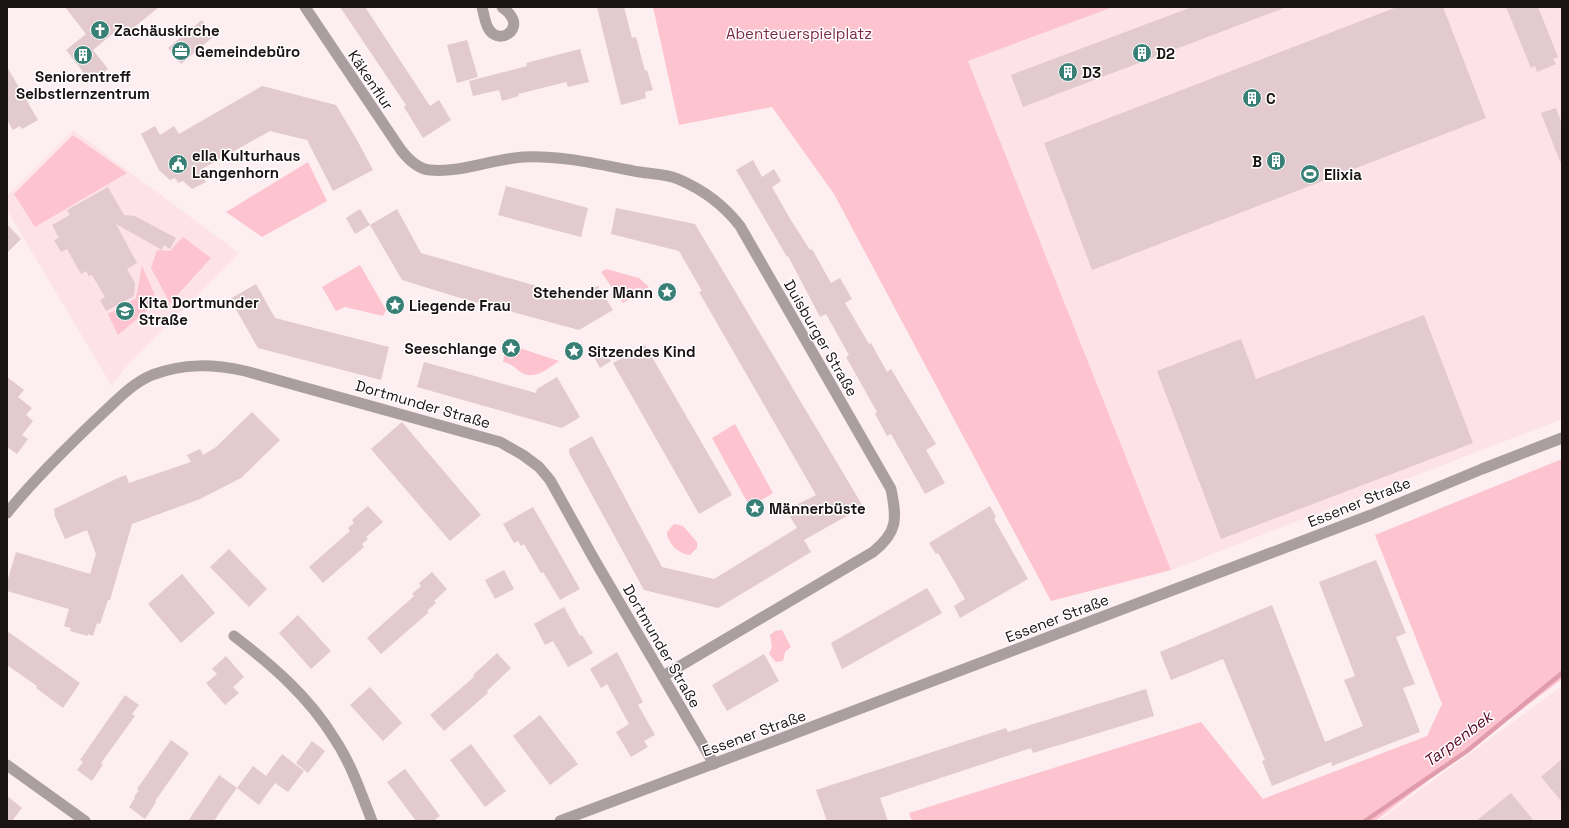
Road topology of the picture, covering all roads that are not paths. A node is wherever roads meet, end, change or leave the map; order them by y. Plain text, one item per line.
1 (305, 7) edge
2 (482, 7) edge
3 (502, 7) edge
4 (417, 165) joint
5 (1562, 438) edge
6 (7, 513) edge
7 (234, 636) dead end
8 (663, 676) junction
9 (714, 764) junction
10 (7, 765) edge
11 (85, 821) edge
12 (372, 821) edge
13 (560, 821) edge

1 - 4 street, Käkenflur
2 - 3 street
4 - 8 street, Duisburger Straße
5 - 9 street, Essener Straße
6 - 8 street, Dortmunder Straße
7 - 12 street
8 - 9 street, Dortmunder Straße
9 - 13 street, Essener Straße
10 - 11 street

